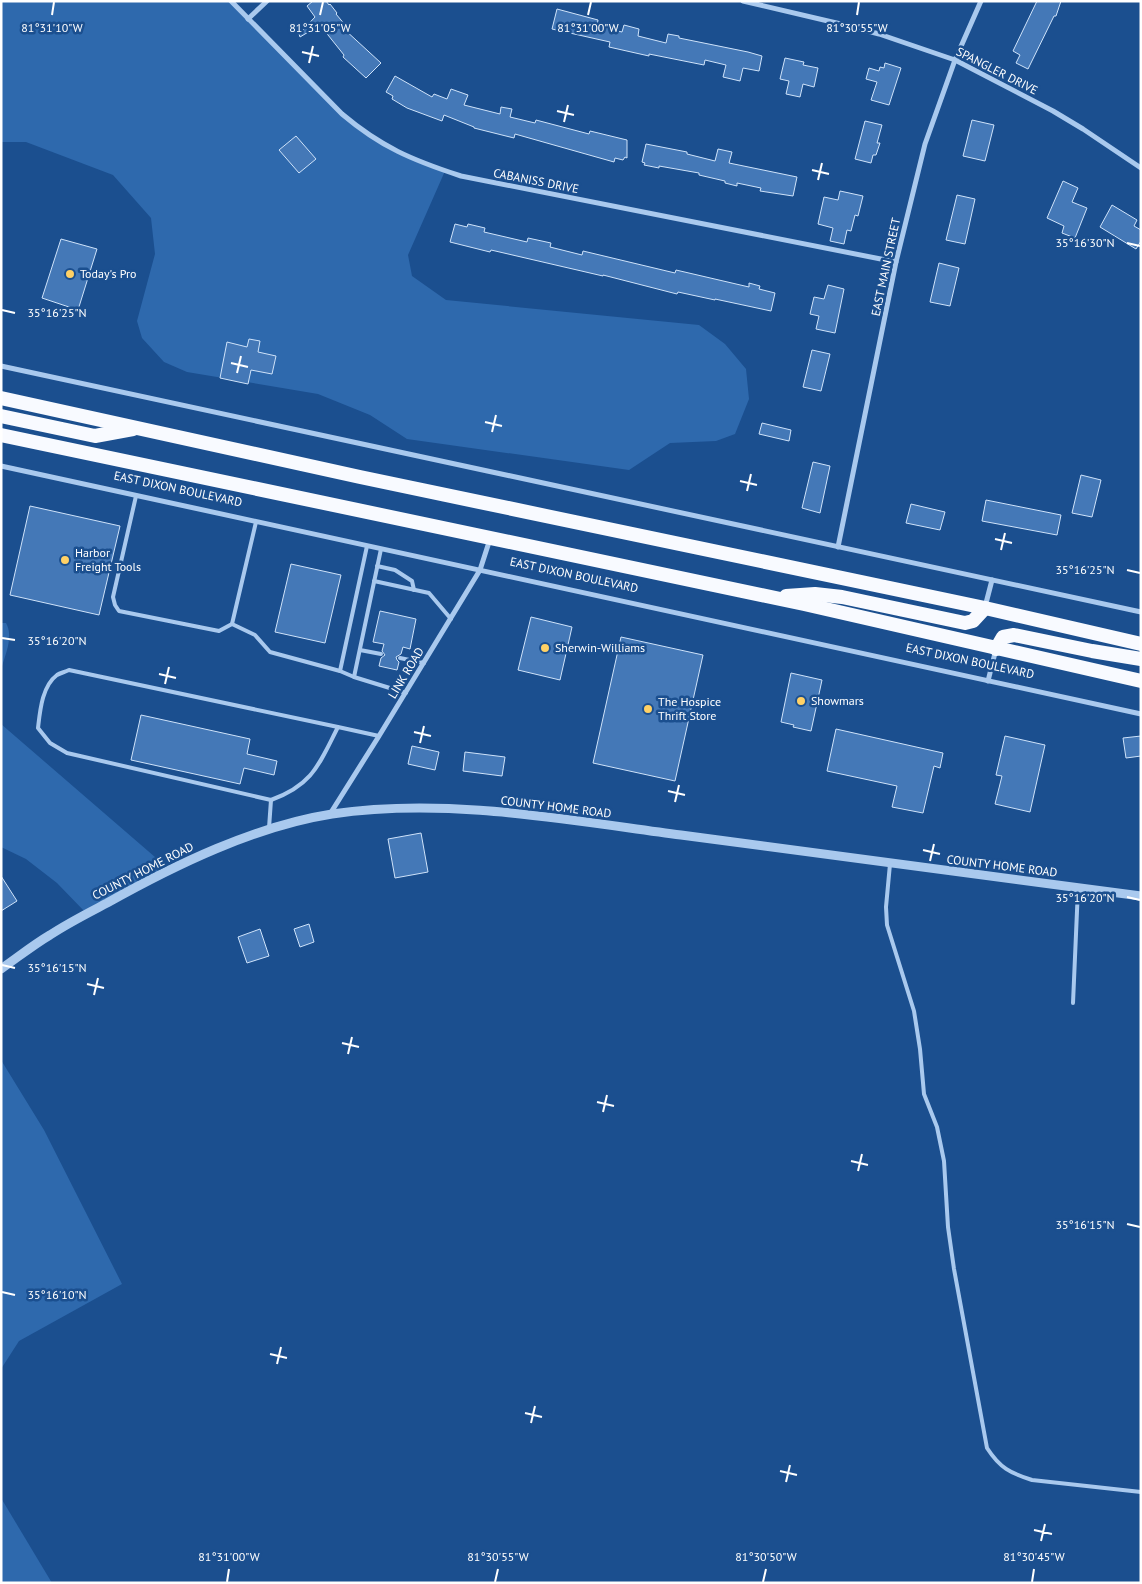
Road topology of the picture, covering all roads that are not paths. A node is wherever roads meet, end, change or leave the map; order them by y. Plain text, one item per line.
1 (231, 1) edge
2 (267, 1) edge
3 (743, 1) edge
4 (777, 1) edge
5 (981, 1) edge
6 (776, 8) junction
7 (248, 19) junction
8 (955, 60) junction
9 (1141, 168) edge
10 (896, 262) junction
11 (1, 366) edge
12 (1, 398) edge
13 (1, 416) edge
14 (138, 428) junction
15 (1, 435) edge
16 (1, 466) edge
17 (136, 496) junction
18 (256, 522) junction
19 (491, 538) junction
20 (367, 546) junction
21 (838, 546) junction
22 (381, 549) junction
23 (377, 566) junction
24 (480, 570) junction
25 (992, 580) junction
26 (374, 581) junction
27 (414, 590) junction
28 (773, 597) junction
29 (985, 608) junction
30 (1141, 612) edge
31 (450, 618) junction
32 (232, 624) junction
33 (1141, 644) edge
34 (996, 649) junction
35 (360, 650) junction
36 (381, 654) dead end
37 (400, 658) dead end
38 (1141, 660) edge
39 (424, 663) junction
40 (340, 671) junction
41 (354, 677) junction
42 (988, 680) junction
43 (1141, 681) edge
44 (406, 693) junction
45 (1141, 714) edge
46 (338, 727) junction
47 (380, 736) junction
48 (271, 800) junction
49 (330, 814) junction
50 (268, 830) junction
51 (890, 864) junction
52 (1078, 888) junction
53 (1141, 896) edge
54 (1, 969) edge
55 (1073, 1004) dead end
56 (1141, 1492) edge

1 - 7 street, CABANISS DRIVE
2 - 7 street
3 - 6 street, SPANGLER DRIVE
4 - 6 street
5 - 8 street, EAST MAIN STREET
6 - 8 street, SPANGLER DRIVE
7 - 10 street, CABANISS DRIVE
8 - 9 street, SPANGLER DRIVE
8 - 10 street, EAST MAIN STREET
10 - 21 street, EAST MAIN STREET
11 - 21 street
12 - 14 highway
13 - 14 highway
14 - 29 highway
15 - 19 highway, EAST DIXON BOULEVARD
16 - 17 street, EAST DIXON BOULEVARD
17 - 18 street, EAST DIXON BOULEVARD
17 - 32 lane
18 - 20 street, EAST DIXON BOULEVARD
18 - 32 lane
19 - 24 street, LINK ROAD
19 - 28 highway, EAST DIXON BOULEVARD
20 - 22 street, EAST DIXON BOULEVARD
20 - 40 lane
21 - 25 street
22 - 23 lane
22 - 24 street, EAST DIXON BOULEVARD
23 - 26 lane
23 - 27 lane
24 - 31 street, LINK ROAD
24 - 42 street, EAST DIXON BOULEVARD
25 - 29 street
25 - 30 street
26 - 27 lane
26 - 35 lane
27 - 31 lane
28 - 29 highway
28 - 34 highway, EAST DIXON BOULEVARD
29 - 33 highway
31 - 39 street, LINK ROAD
32 - 40 lane
34 - 38 highway
34 - 42 street
34 - 43 highway, EAST DIXON BOULEVARD
35 - 36 lane
35 - 41 lane
37 - 39 lane
39 - 44 street, LINK ROAD
40 - 41 lane
41 - 44 lane
42 - 45 street, EAST DIXON BOULEVARD
44 - 47 street, LINK ROAD
46 - 47 lane
46 - 48 lane
46 - 48 lane
47 - 49 street, LINK ROAD
48 - 50 lane
49 - 50 street, COUNTY HOME ROAD
49 - 51 street, COUNTY HOME ROAD
50 - 54 street, COUNTY HOME ROAD
51 - 52 street, COUNTY HOME ROAD
51 - 56 lane
52 - 53 street, COUNTY HOME ROAD
52 - 55 lane

